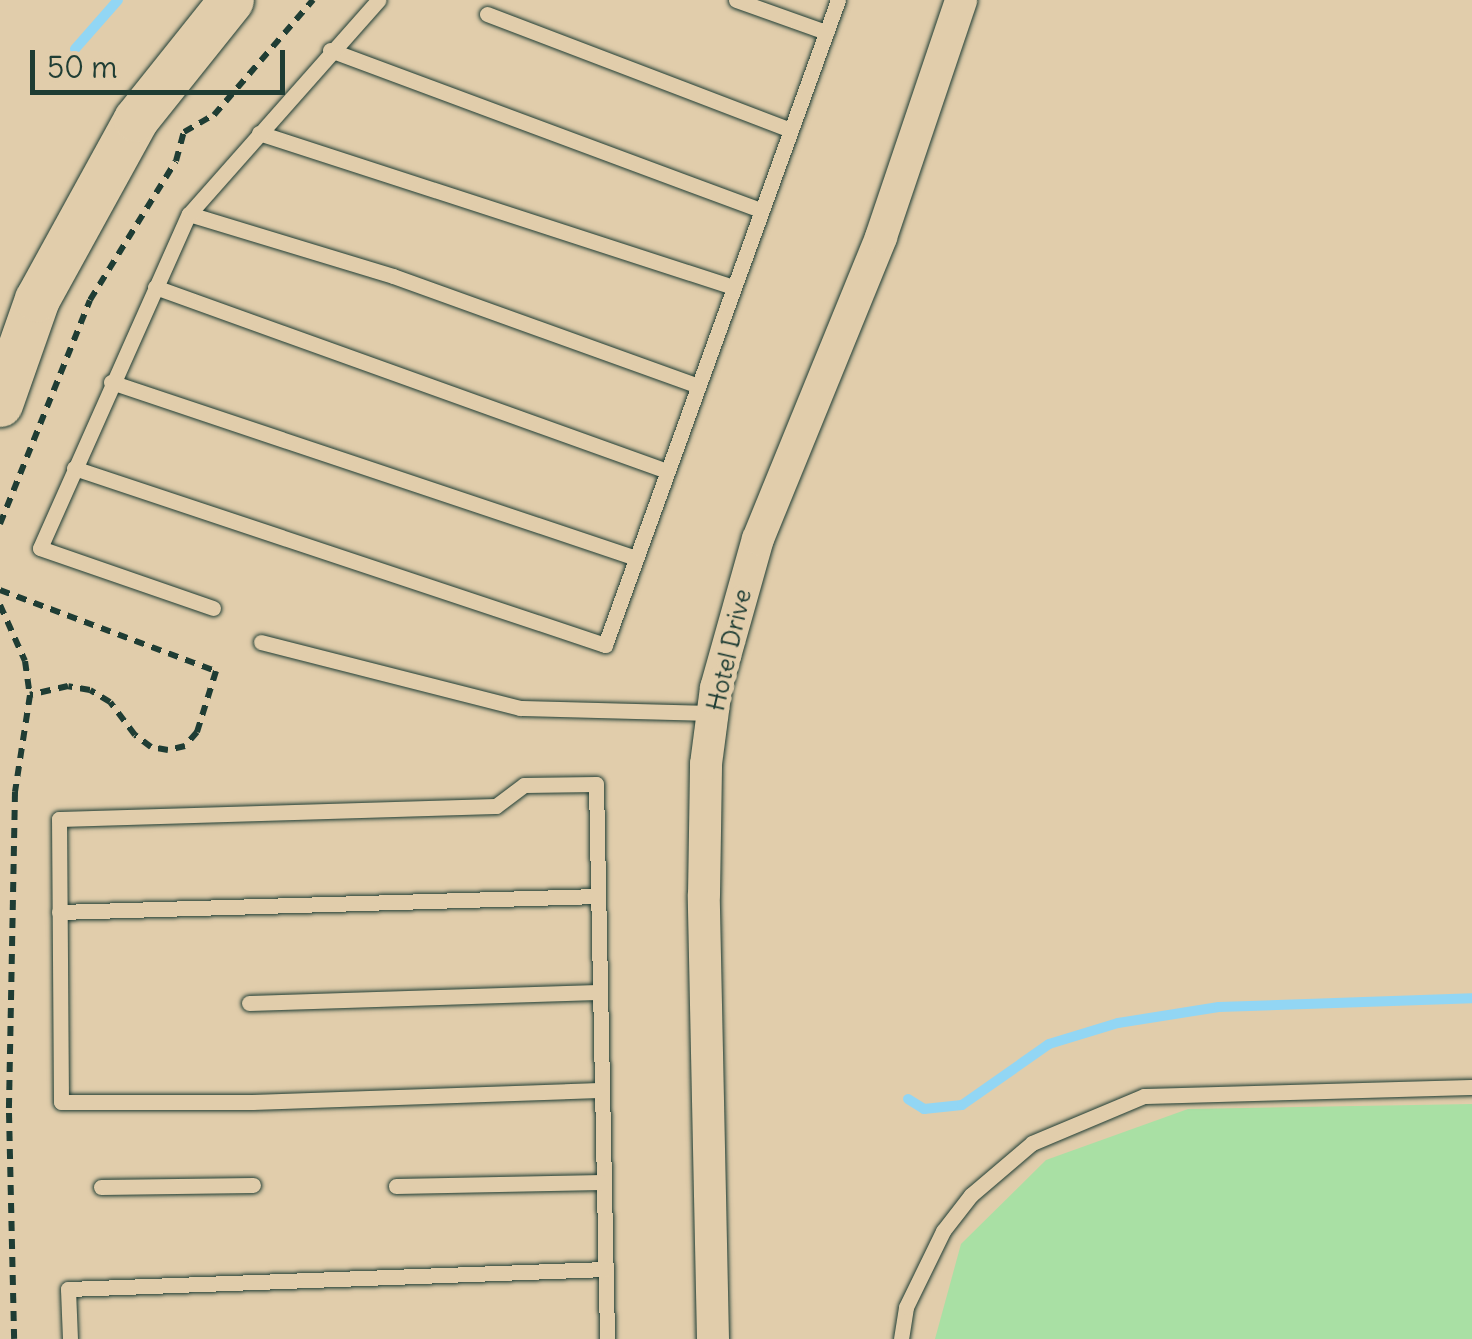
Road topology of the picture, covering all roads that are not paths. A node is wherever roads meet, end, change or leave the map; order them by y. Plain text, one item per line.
1 (232, 0) edge
2 (378, 0) edge
3 (736, 0) edge
4 (838, 0) edge
5 (960, 0) edge
6 (487, 14) dead end
7 (826, 32) junction
8 (330, 50) junction
9 (791, 130) junction
10 (259, 133) junction
11 (762, 210) junction
12 (190, 214) junction
13 (734, 287) junction
14 (155, 288) junction
15 (111, 382) junction
16 (698, 386) junction
17 (0, 404) edge
18 (74, 468) junction
19 (667, 471) junction
20 (636, 558) junction
21 (213, 608) dead end
22 (261, 642) dead end
23 (713, 713) junction
24 (597, 896) junction
25 (60, 912) junction
26 (598, 992) junction
27 (249, 1003) dead end
28 (1472, 1087) edge
29 (599, 1090) junction
30 (602, 1182) junction
31 (253, 1185) dead end
32 (396, 1186) dead end
33 (101, 1187) dead end
34 (604, 1269) junction
35 (70, 1339) edge
36 (607, 1339) edge
37 (713, 1339) edge
38 (901, 1339) edge

1 - 17 main road
2 - 8 lane
3 - 7 lane
4 - 7 lane
5 - 23 street, Hotel Drive
6 - 9 lane
7 - 9 lane
8 - 10 lane
8 - 11 lane
9 - 11 lane
10 - 12 lane
10 - 13 lane
11 - 13 lane
12 - 14 lane
12 - 16 lane
13 - 16 lane
14 - 15 lane
14 - 19 lane
15 - 18 lane
15 - 20 lane
16 - 19 lane
18 - 20 lane
18 - 21 lane
19 - 20 lane
22 - 23 lane
23 - 37 street, Hotel Drive
24 - 25 lane
24 - 25 lane
24 - 26 lane
25 - 29 lane
26 - 27 lane
26 - 29 lane
28 - 38 lane
29 - 30 lane
30 - 32 lane
30 - 34 lane
31 - 33 lane
34 - 35 lane
34 - 36 lane

